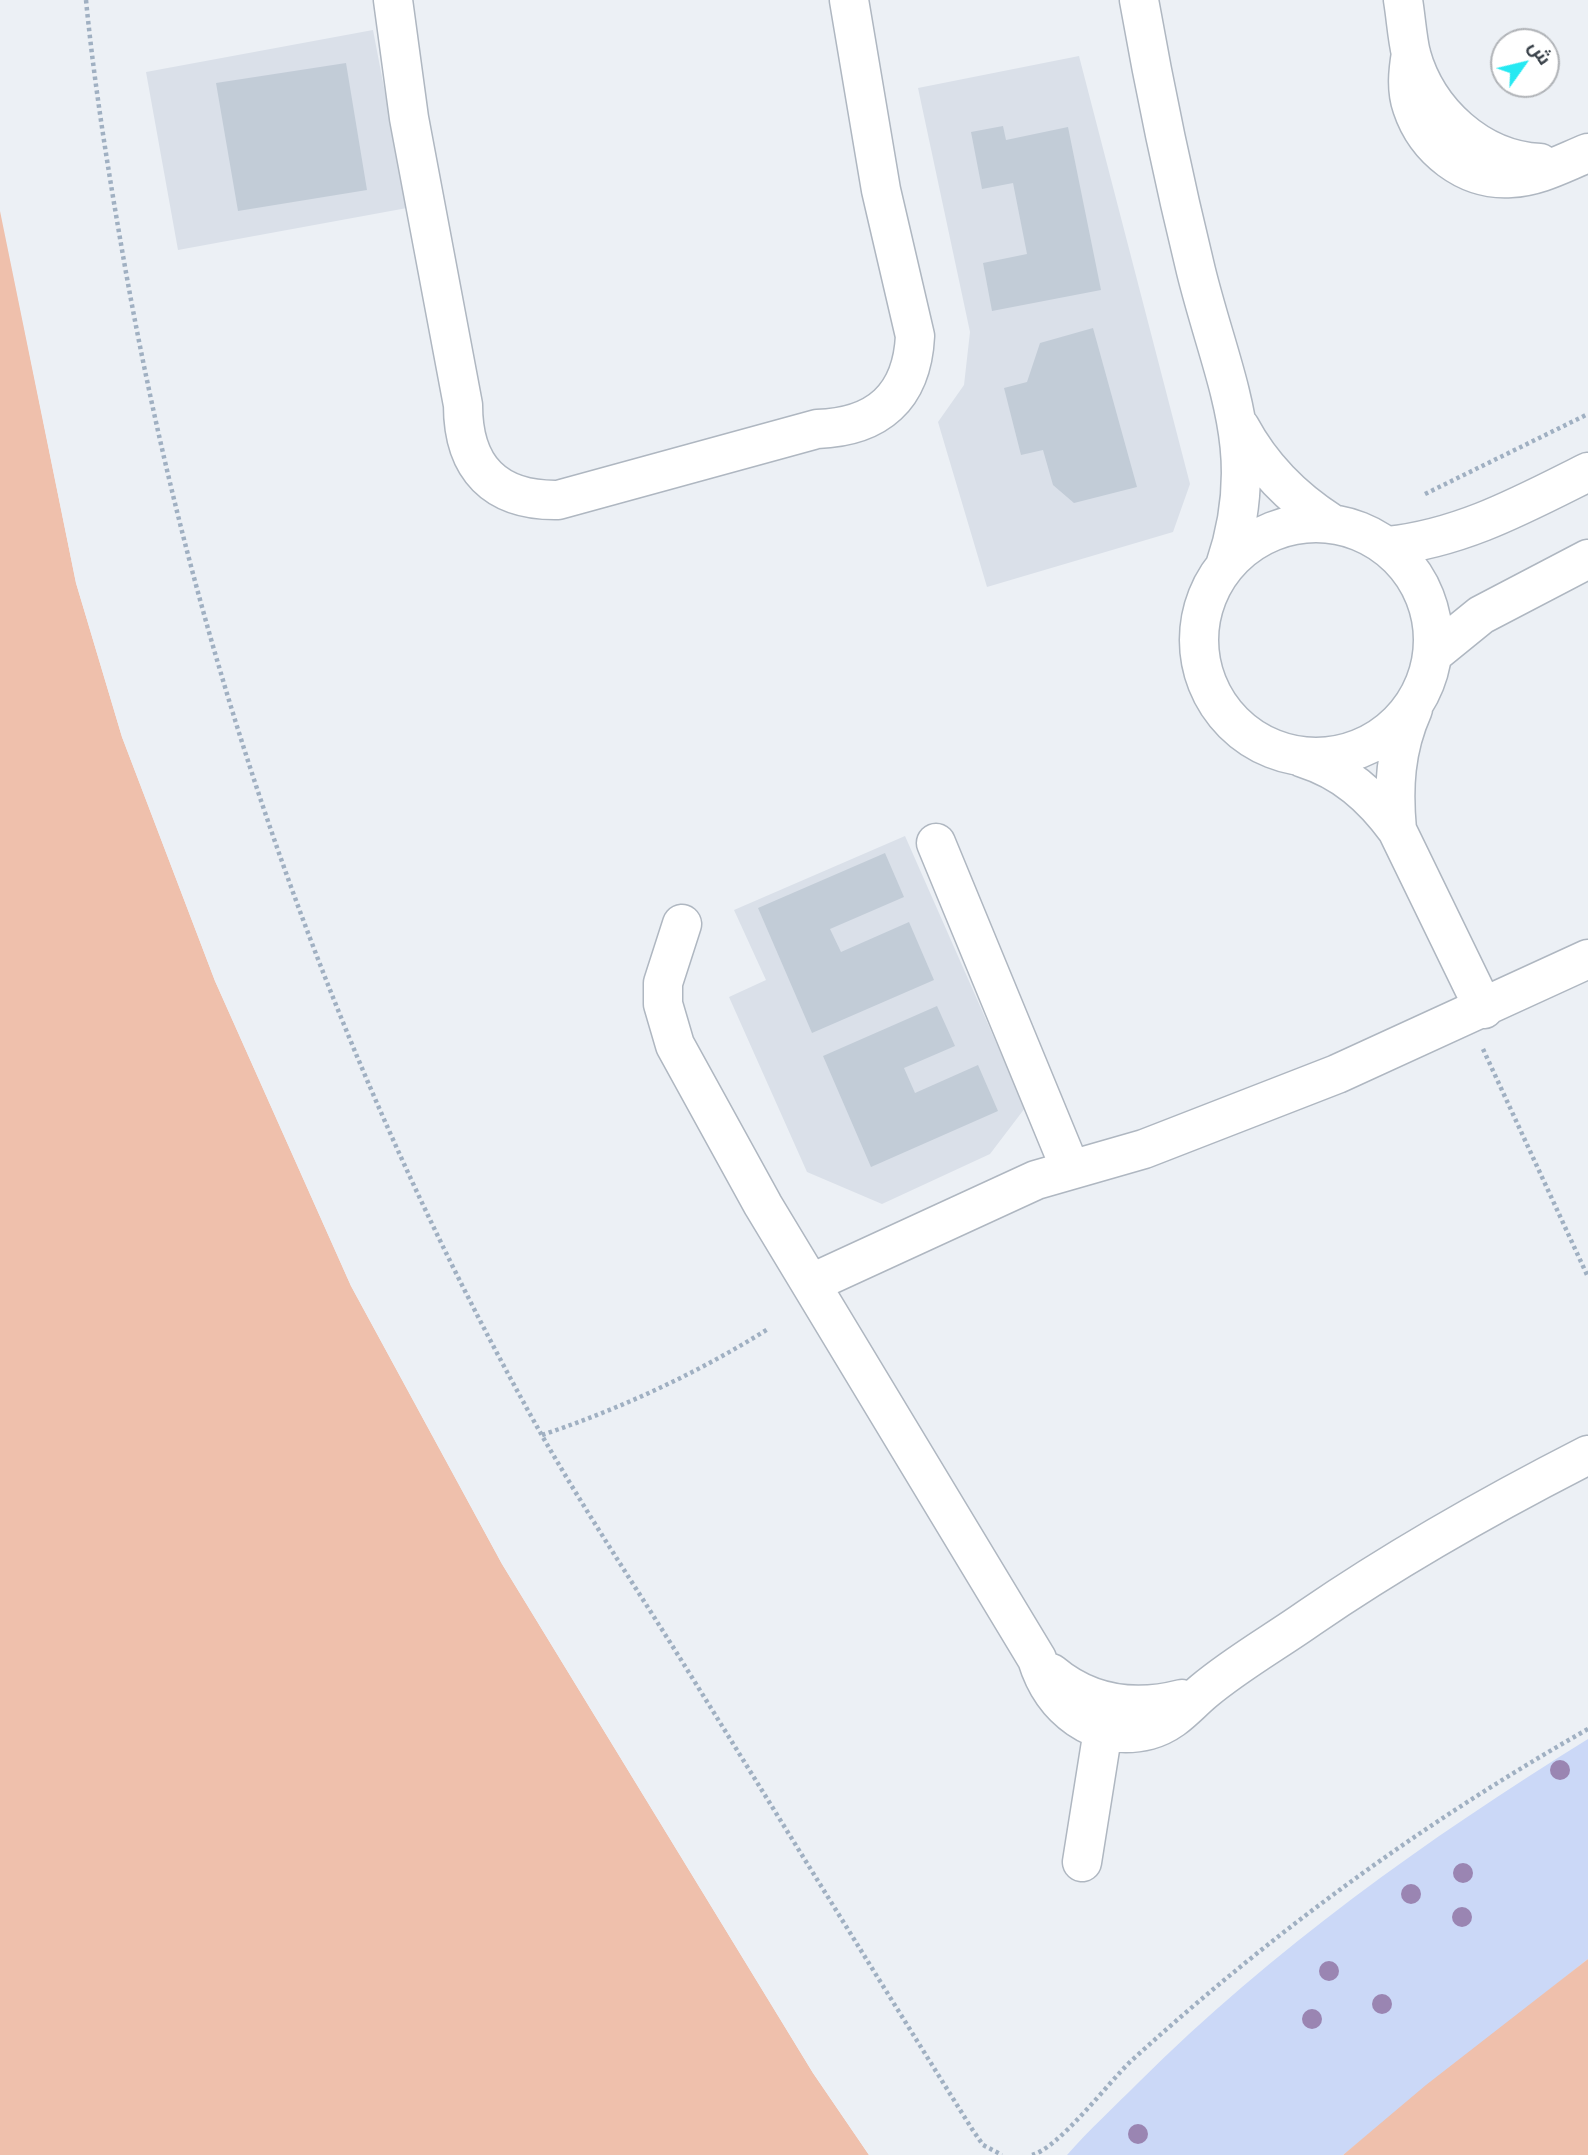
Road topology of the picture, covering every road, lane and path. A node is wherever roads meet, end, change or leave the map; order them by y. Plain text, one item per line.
1 (86, 0) edge
2 (393, 0) edge
3 (849, 0) edge
4 (1139, 0) edge
5 (1404, 0) edge
6 (1574, 159) edge
7 (1588, 414) edge
8 (1237, 422) junction
9 (1588, 472) edge
10 (1425, 494) dead end
11 (1331, 523) junction
12 (1388, 546) junction
13 (1588, 559) edge
14 (1225, 566) junction
15 (1433, 654) junction
16 (1416, 705) junction
17 (1303, 758) junction
18 (1397, 830) junction
19 (936, 844) dead end
20 (682, 924) dead end
21 (1588, 959) edge
22 (1476, 1012) junction
23 (1070, 1168) junction
24 (1588, 1277) edge
25 (813, 1283) junction
26 (768, 1329) dead end
27 (542, 1435) junction
28 (1588, 1455) edge
29 (1037, 1659) junction
30 (1203, 1691) junction
31 (1588, 1729) edge
32 (1103, 1730) junction
33 (1082, 1863) dead end
34 (1002, 2155) edge
35 (1032, 2155) edge

1 - 27 path
2 - 3 street
4 - 8 street
5 - 6 street
7 - 10 path
8 - 11 street
8 - 14 street
9 - 12 street
11 - 12 street
11 - 14 street
12 - 15 street
13 - 15 street
14 - 17 street
15 - 16 street
16 - 17 street
16 - 18 street
17 - 18 street
18 - 22 street
19 - 23 street
20 - 25 street
21 - 22 street
22 - 23 street
22 - 24 path
23 - 25 street
25 - 29 street
26 - 27 path
27 - 34 path
28 - 30 street
29 - 30 street
29 - 32 street
30 - 32 street
31 - 35 path
32 - 33 street

